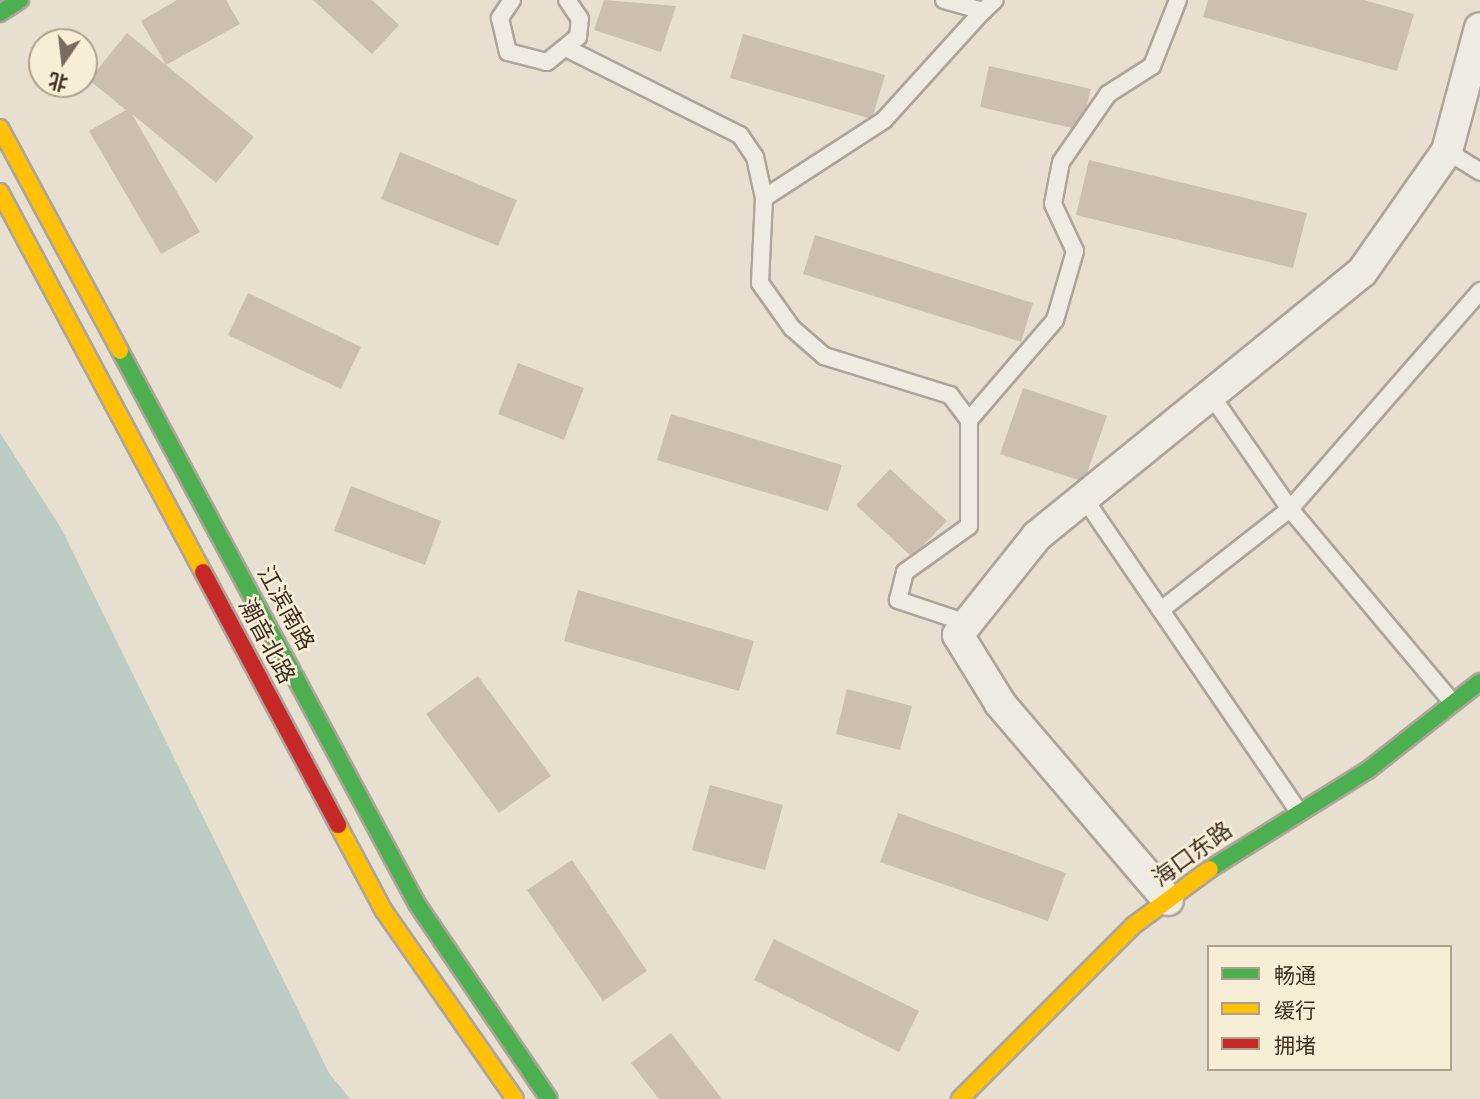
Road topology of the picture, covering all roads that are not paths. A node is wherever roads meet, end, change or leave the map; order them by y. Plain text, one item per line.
1 (20, 0) edge
2 (568, 0) edge
3 (944, 0) edge
4 (1178, 0) edge
5 (505, 3) edge
6 (989, 6) edge
7 (0, 13) edge
8 (1480, 28) edge
9 (570, 50) junction
10 (0, 128) edge
11 (1447, 151) junction
12 (1480, 172) edge
13 (0, 192) edge
14 (764, 198) junction
15 (1480, 291) edge
16 (1211, 395) junction
17 (969, 420) junction
18 (1084, 498) junction
19 (1290, 509) junction
20 (1161, 610) junction
21 (967, 623) junction
22 (1480, 682) edge
23 (1453, 703) junction
24 (1298, 812) junction
25 (1168, 900) junction
26 (515, 1099) edge
27 (549, 1099) edge
28 (960, 1099) edge

1 - 7 main road
2 - 9 lane
3 - 6 lane
4 - 17 lane
5 - 9 lane
6 - 14 lane
8 - 11 street
9 - 14 lane
10 - 27 main road, 江滨南路
11 - 12 lane
11 - 16 street
13 - 26 main road, 潮音北路
14 - 17 lane
15 - 19 lane
16 - 18 street
16 - 19 lane
17 - 21 lane
18 - 20 lane
18 - 21 street
19 - 20 lane
19 - 23 lane
20 - 24 lane
21 - 25 street
22 - 23 main road, 海口东路
23 - 24 main road, 海口东路
24 - 25 main road, 海口东路
25 - 28 main road, 海口东路

